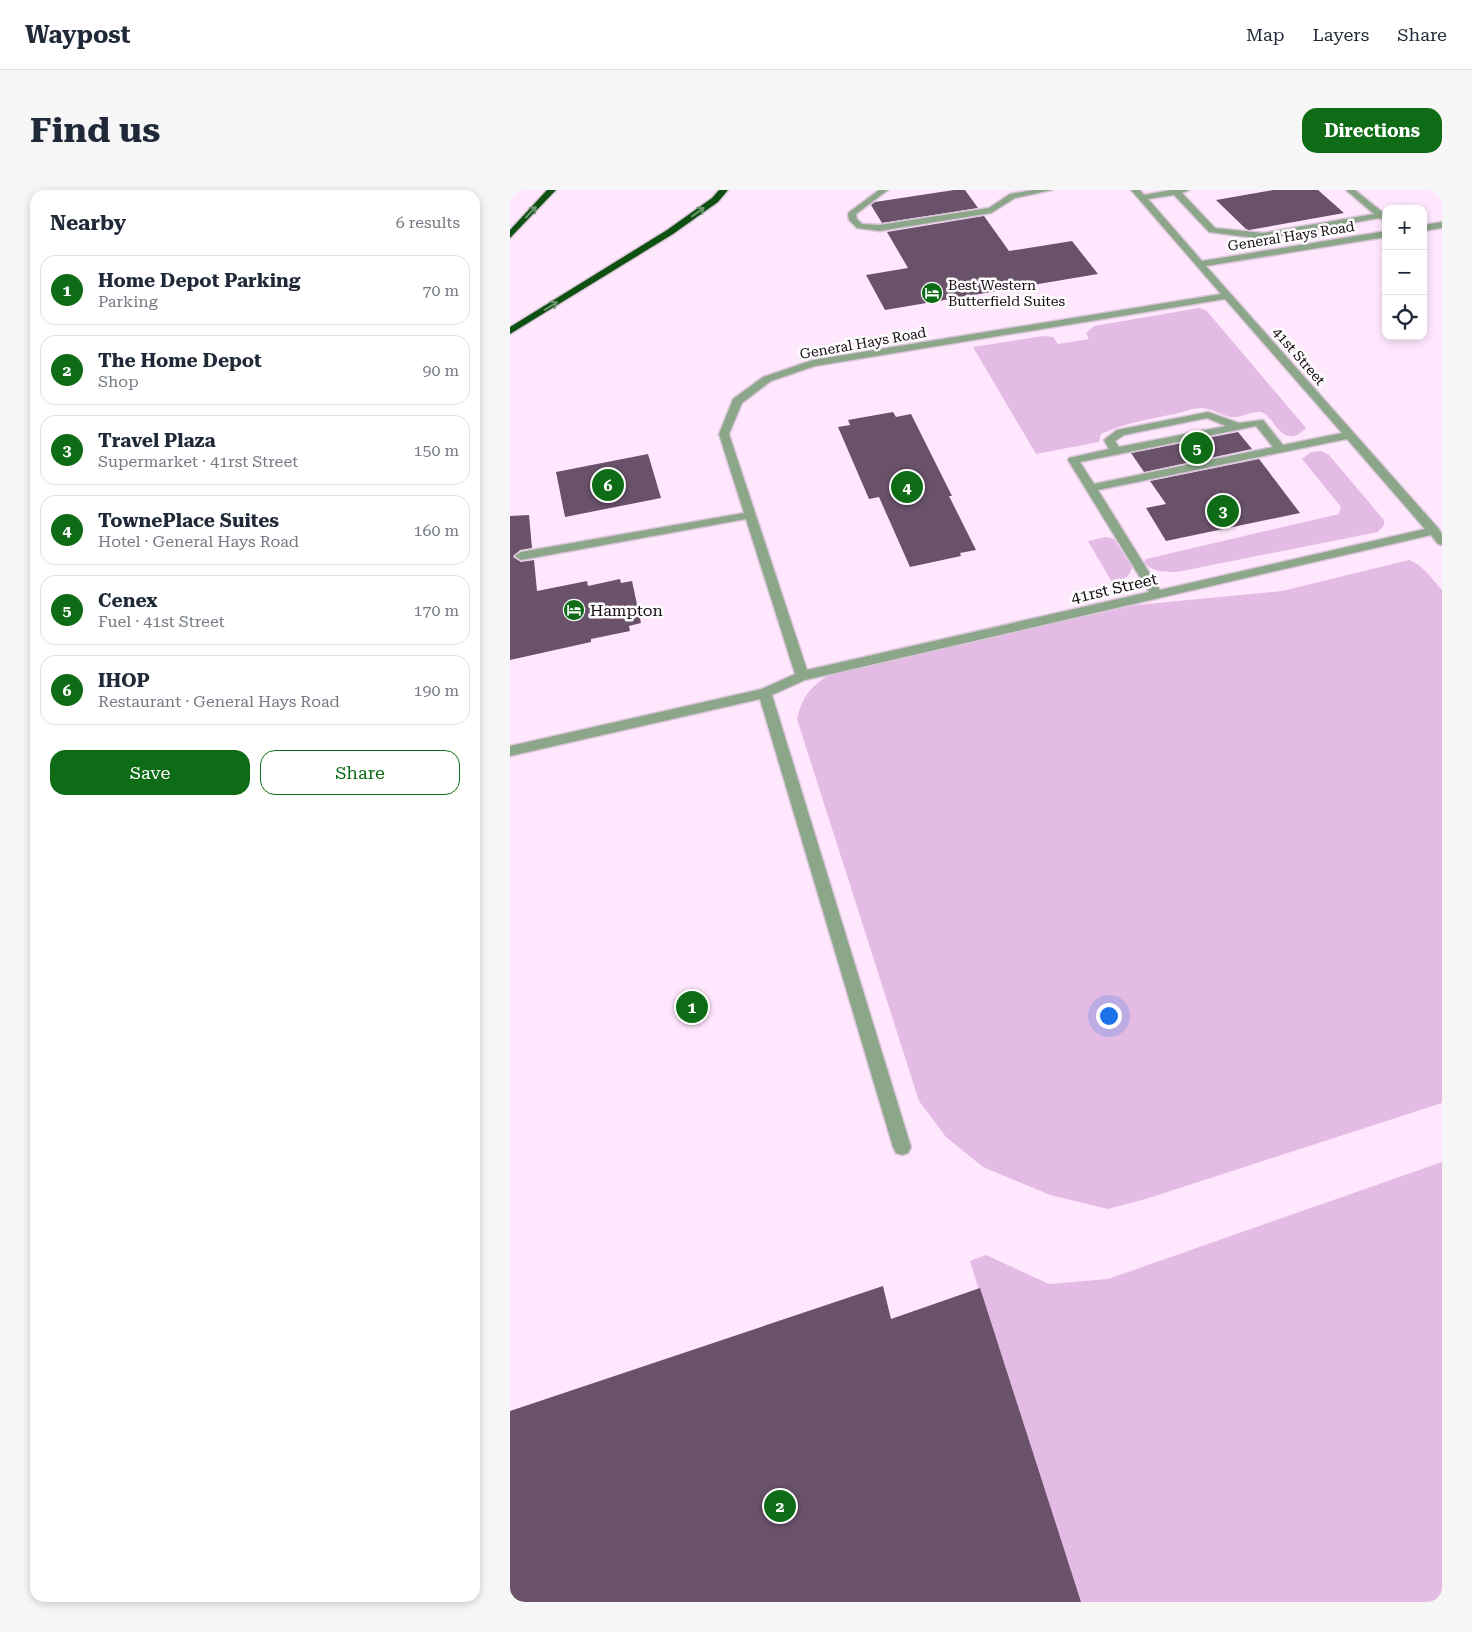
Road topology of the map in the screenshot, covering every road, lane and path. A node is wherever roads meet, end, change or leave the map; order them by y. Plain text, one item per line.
1 (552, 190) edge
2 (724, 190) edge
3 (884, 190) edge
4 (1048, 190) edge
5 (1135, 190) edge
6 (1188, 190) edge
7 (1350, 190) edge
8 (1176, 192) junction
9 (1010, 193) edge
10 (1142, 198) junction
11 (1382, 216) edge
12 (1382, 217) edge
13 (1438, 226) edge
14 (1442, 234) edge
15 (510, 235) edge
16 (1382, 235) edge
17 (1200, 264) junction
18 (1228, 296) junction
19 (510, 331) edge
20 (1239, 426) junction
21 (1350, 435) junction
22 (1280, 449) junction
23 (1116, 451) junction
24 (1091, 488) junction
25 (750, 515) junction
26 (1438, 536) edge
27 (521, 556) dead end
28 (1157, 595) junction
29 (802, 676) junction
30 (765, 693) junction
31 (510, 751) edge
32 (902, 1147) dead end

15 -> 1 highway
19 -> 2 highway
3 - 9 street
4 - 9 street
5 - 10 street, 41st Street
6 - 8 street
7 - 11 street
8 - 10 street
8 - 12 street
10 - 17 street, 41st Street
13 - 14 street
16 - 17 street, General Hays Road
17 - 18 street, 41st Street
18 - 21 street, 41st Street
18 - 25 street, General Hays Road
20 - 22 street
20 - 23 street
20 - 23 street
21 - 22 street
21 - 26 street, 41st Street
22 - 24 street
23 - 24 street
24 - 28 street
25 - 27 street
25 - 29 street, General Hays Road
26 - 28 street, 41rst Street
28 - 29 street, 41rst Street
29 - 30 street, 41rst Street
30 - 31 street, 41rst Street
30 - 32 street

